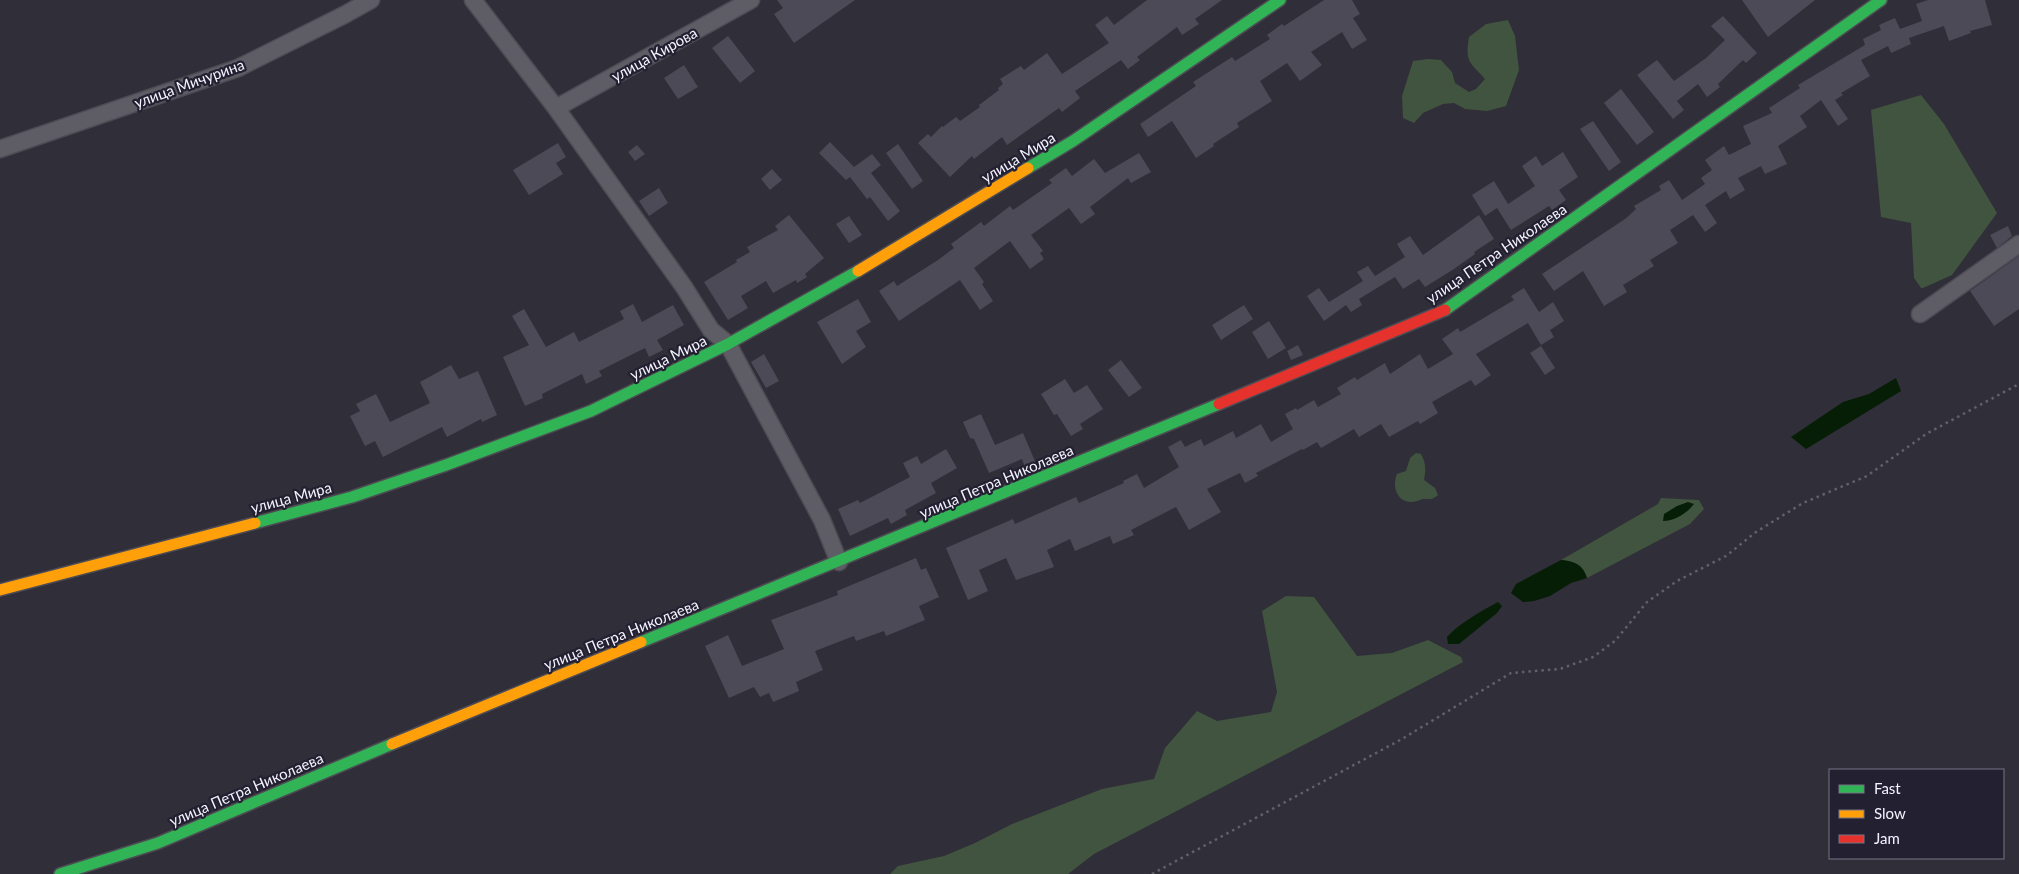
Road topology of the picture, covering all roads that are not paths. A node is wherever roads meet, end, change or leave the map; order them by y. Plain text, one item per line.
1 (371, 0) edge
2 (473, 0) edge
3 (751, 0) edge
4 (1280, 0) edge
5 (1882, 0) edge
6 (556, 108) junction
7 (0, 148) edge
8 (2019, 244) edge
9 (1920, 314) dead end
10 (728, 344) junction
11 (839, 562) junction
12 (0, 590) edge
13 (60, 874) edge

1 - 7 street, улица Мичурина
2 - 6 street
3 - 6 street, улица Кирова
4 - 10 street, улица Мира
5 - 11 street, улица Петра Николаева
6 - 10 street
8 - 9 street
10 - 11 street
10 - 12 street, улица Мира
11 - 13 street, улица Петра Николаева

